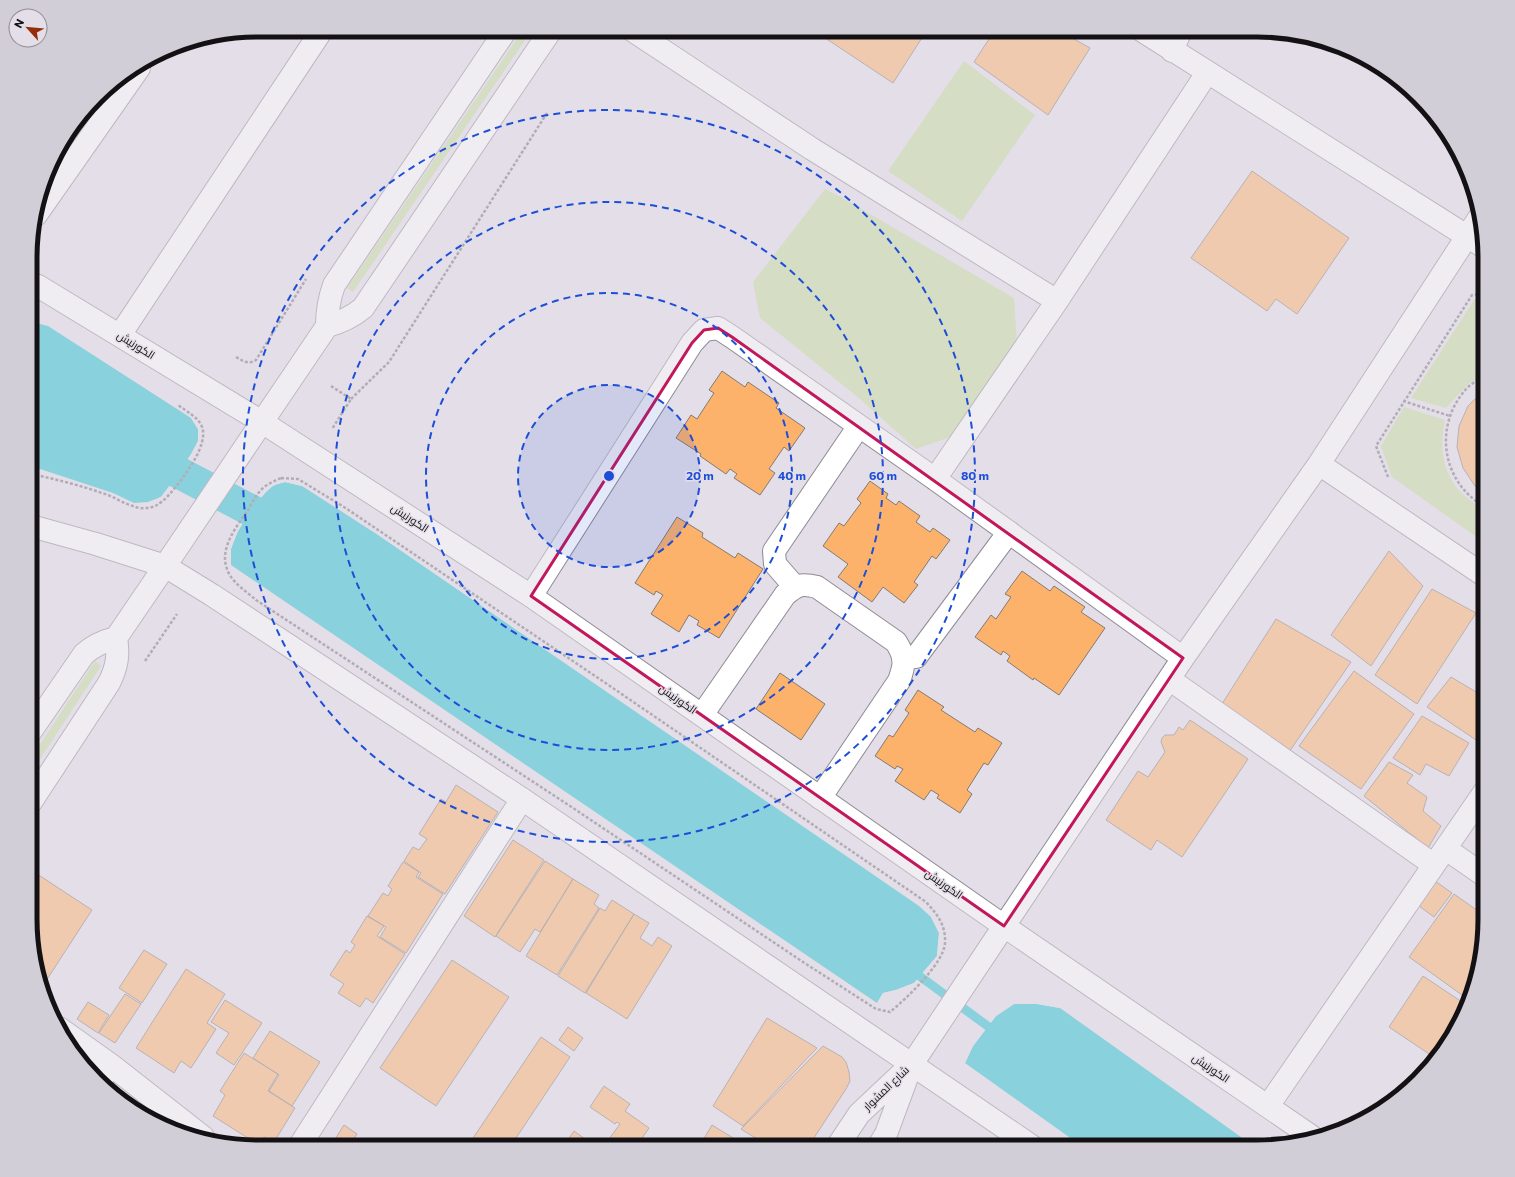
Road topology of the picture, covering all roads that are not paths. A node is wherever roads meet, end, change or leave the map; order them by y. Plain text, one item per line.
1 (317, 37) edge
2 (501, 37) edge
3 (546, 37) edge
4 (642, 37) edge
5 (1151, 37) edge
6 (1178, 37) edge
7 (1172, 51) junction
8 (1207, 73) junction
9 (135, 74) edge
10 (44, 203) edge
11 (1476, 242) edge
12 (37, 286) edge
13 (1057, 301) junction
14 (327, 326) junction
15 (120, 335) junction
16 (262, 422) junction
17 (859, 426) junction
18 (1319, 464) junction
19 (935, 479) junction
20 (37, 528) edge
21 (1009, 532) junction
22 (165, 566) junction
23 (1478, 571) edge
24 (795, 587) junction
25 (531, 596) junction
26 (116, 638) junction
27 (1183, 658) junction
28 (903, 659) junction
29 (1169, 679) junction
30 (702, 715) junction
31 (37, 722) edge
32 (37, 793) edge
33 (820, 798) junction
34 (522, 799) junction
35 (1478, 801) edge
36 (1440, 857) junction
37 (1478, 873) edge
38 (1004, 926) junction
39 (75, 1043) edge
40 (912, 1064) junction
41 (106, 1073) edge
42 (1268, 1106) junction
43 (191, 1129) edge
44 (1308, 1134) edge
45 (303, 1140) edge
46 (842, 1140) edge
47 (882, 1140) edge
48 (1023, 1140) edge

1 - 15 street
2 - 14 street
3 - 14 street
4 - 13 street
5 - 7 street
6 - 7 street
7 - 8 street
8 - 11 street
8 - 13 street
9 - 10 street
11 - 18 street
12 - 15 street, الكورنيش
13 - 19 street
14 - 16 street
15 - 16 street, الكورنيش
16 - 22 street
16 - 25 street, الكورنيش
17 - 19 street
17 - 24 street
17 - 25 street
18 - 23 street
18 - 27 street
19 - 21 street
20 - 22 street
21 - 27 street
21 - 28 street
22 - 26 street
22 - 34 street
24 - 28 street
24 - 30 street
25 - 30 street, الكورنيش
26 - 31 street
26 - 32 street
27 - 29 street
28 - 33 street
29 - 36 street
29 - 38 street
30 - 33 street, الكورنيش
33 - 38 street, الكورنيش
34 - 40 street
34 - 45 street
35 - 36 street
36 - 37 street
36 - 42 street
38 - 40 street
38 - 42 street, الكورنيش
39 - 41 street
40 - 46 street, شارع المشوار
40 - 47 street, شارع المشوار
40 - 48 street
41 - 43 street
42 - 44 street, الكورنيش

